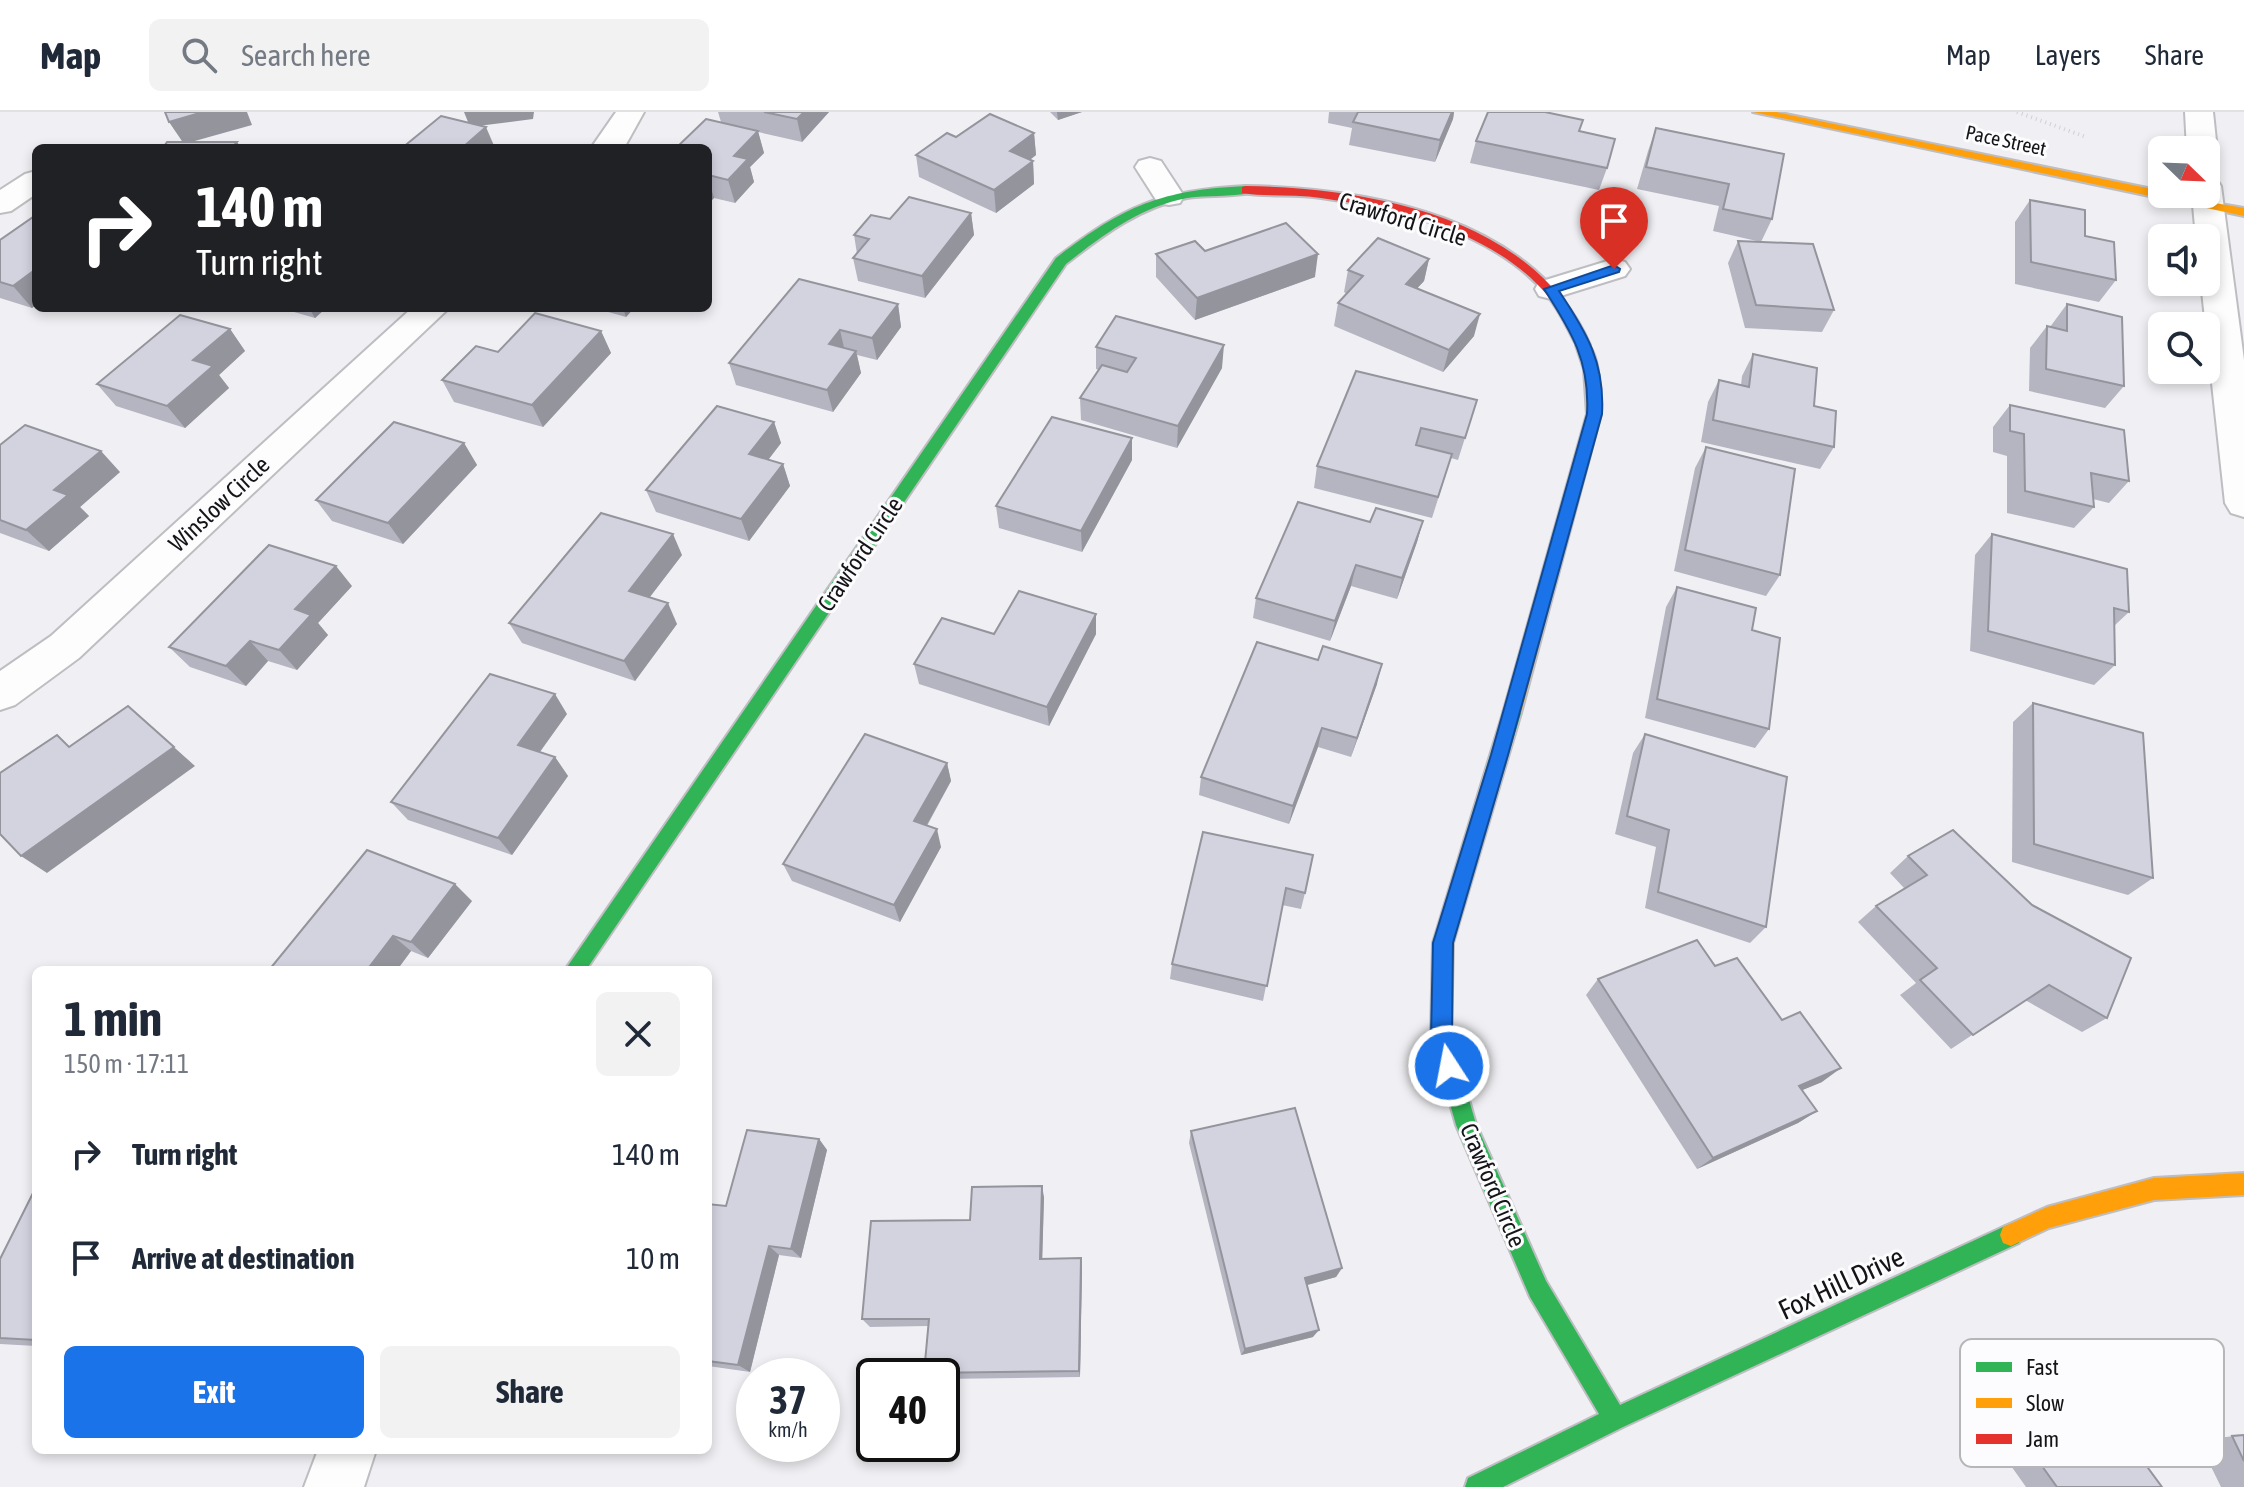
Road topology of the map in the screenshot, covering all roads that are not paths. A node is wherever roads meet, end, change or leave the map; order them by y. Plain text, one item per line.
1 (630, 112) edge
2 (1759, 112) edge
3 (2199, 112) edge
4 (2201, 136) edge
5 (611, 144) edge
6 (1150, 167) dead end
7 (32, 183) edge
8 (2148, 184) edge
9 (1169, 196) junction
10 (2220, 201) edge
11 (0, 204) edge
12 (2209, 208) edge
13 (2244, 212) edge
14 (1614, 269) dead end
15 (1551, 289) junction
16 (428, 312) edge
17 (2244, 503) edge
18 (0, 693) edge
19 (578, 966) edge
20 (2244, 1184) edge
21 (1615, 1419) junction
22 (346, 1454) edge
23 (334, 1487) edge
24 (1477, 1487) edge

1 - 5 street
2 - 8 street, Pace Street
3 - 4 street
6 - 9 street
7 - 11 street
9 - 15 street, Crawford Circle
9 - 19 street, Crawford Circle
10 - 13 street, Pace Street
12 - 17 street
14 - 15 street
15 - 21 street, Crawford Circle
16 - 18 street, Winslow Circle
20 - 21 street, Fox Hill Drive
21 - 24 street, Fox Hill Drive
22 - 23 street

